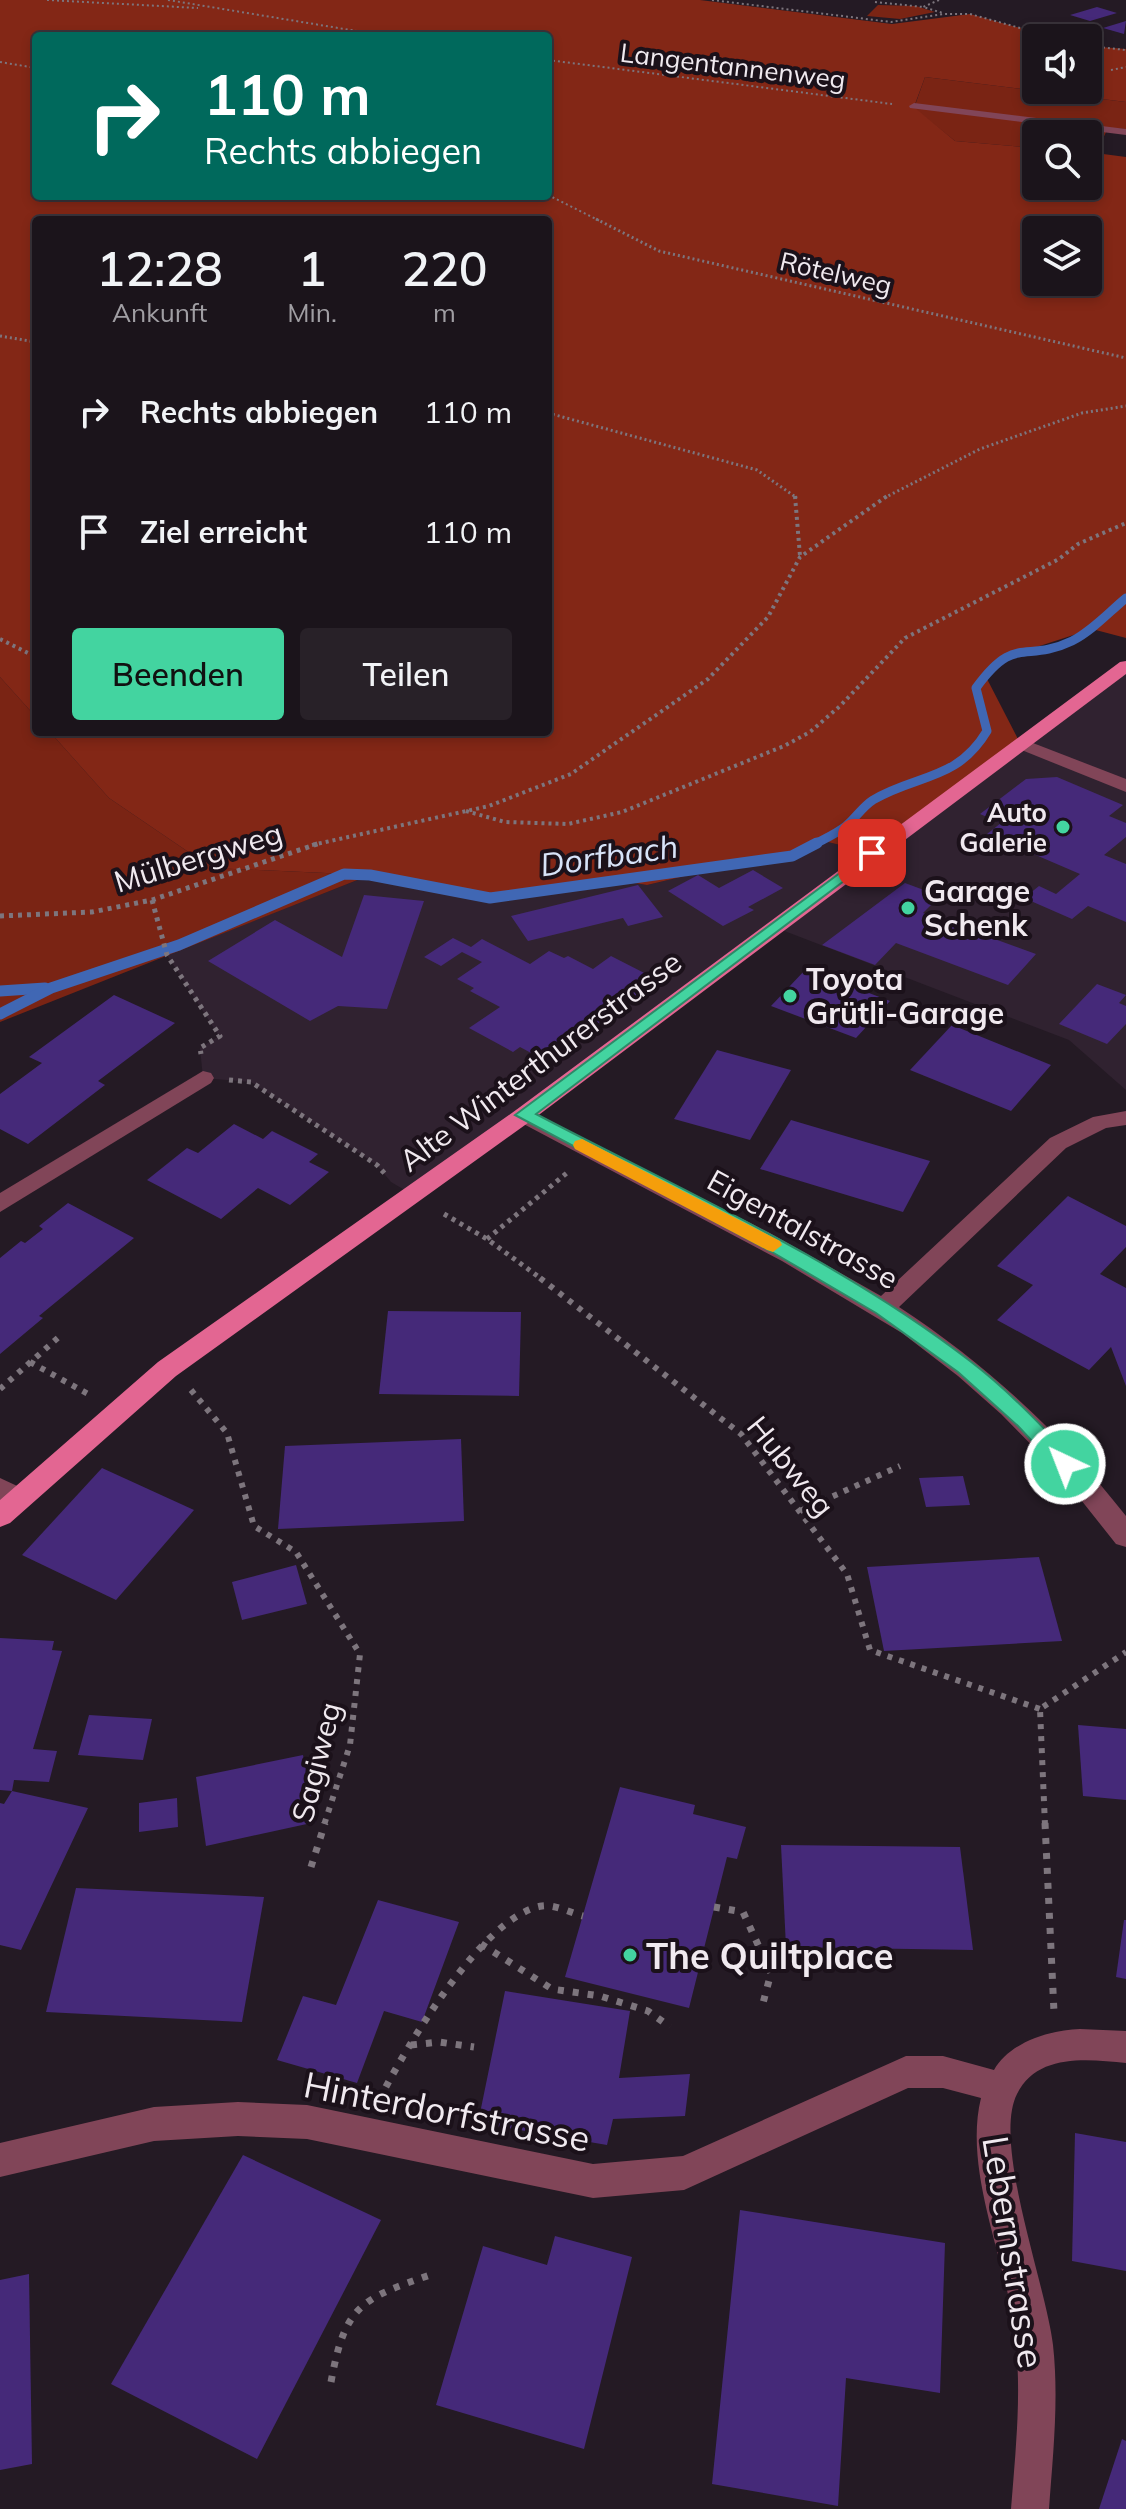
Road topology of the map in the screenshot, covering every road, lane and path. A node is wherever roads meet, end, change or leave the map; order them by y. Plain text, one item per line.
1 (47, 0) edge
2 (159, 0) edge
3 (168, 0) edge
4 (712, 0) edge
5 (939, 0) edge
6 (875, 2) dead end
7 (147, 6) junction
8 (923, 7) junction
9 (217, 8) junction
10 (944, 14) junction
11 (1022, 29) edge
12 (363, 32) edge
13 (1102, 47) edge
14 (1126, 50) edge
15 (552, 61) edge
16 (0, 62) edge
17 (32, 67) edge
18 (1126, 67) edge
19 (1111, 70) dead end
20 (914, 106) joint
21 (1126, 132) edge
22 (552, 197) edge
23 (0, 336) edge
24 (32, 341) edge
25 (1126, 358) edge
26 (1126, 406) edge
27 (552, 414) edge
28 (1126, 523) edge
29 (800, 557) junction
30 (0, 639) edge
31 (32, 655) edge
32 (1126, 666) edge
33 (1020, 743) junction
34 (1126, 786) edge
35 (465, 811) junction
36 (152, 900) junction
37 (0, 916) edge
38 (203, 1078) junction
39 (524, 1115) junction
40 (1126, 1118) edge
41 (568, 1172) dead end
42 (391, 1182) dead end
43 (0, 1204) edge
44 (444, 1214) dead end
45 (487, 1239) junction
46 (883, 1308) junction
47 (60, 1336) dead end
48 (30, 1362) junction
49 (0, 1389) edge
50 (191, 1390) dead end
51 (94, 1398) dead end
52 (900, 1466) dead end
53 (6, 1501) edge
54 (800, 1511) junction
55 (1126, 1536) edge
56 (1126, 1652) edge
57 (1040, 1709) junction
58 (311, 1867) dead end
59 (714, 1907) dead end
60 (583, 1916) dead end
61 (481, 1944) junction
62 (762, 2007) dead end
63 (670, 2027) dead end
64 (410, 2045) junction
65 (474, 2047) dead end
66 (1055, 2047) junction
67 (1126, 2047) edge
68 (1002, 2088) junction
69 (363, 2133) junction
70 (0, 2160) edge
71 (430, 2275) dead end
72 (331, 2382) dead end
73 (1030, 2509) edge

1 - 7 path
2 - 7 path
3 - 9 path
4 - 10 path
5 - 8 path
6 - 8 path
7 - 9 path
8 - 10 path
9 - 12 path
10 - 11 path
13 - 14 path
15 - 20 path, Langentannenweg
16 - 17 path
18 - 19 path
20 - 21 street
22 - 25 path, Rötelweg
23 - 24 path
26 - 29 path
27 - 29 path
28 - 35 path
29 - 35 path, Mülbergweg
30 - 31 path
32 - 33 main road, Alte Winterthurerstrasse
33 - 34 street
33 - 39 main road, Alte Winterthurerstrasse
35 - 36 path, Mülbergweg
36 - 37 path, Mülbergweg
36 - 38 path
38 - 42 path
38 - 43 street
39 - 46 street, Eigentalstrasse
39 - 53 main road, Alte Winterthurerstrasse
40 - 46 street
41 - 45 path
44 - 45 path, Hubweg
45 - 54 path, Hubweg
46 - 55 street, Eigentalstrasse
47 - 48 path
48 - 49 path
48 - 51 path
50 - 58 path, Sagiweg
52 - 54 path
54 - 57 path, Hubweg
56 - 57 path
57 - 66 path
59 - 62 path
60 - 61 path
61 - 63 path
61 - 64 path
64 - 65 path
64 - 69 path
66 - 67 street, Lebernstrasse
66 - 68 street, Lebernstrasse
68 - 69 street, Hinterdorfstrasse
68 - 73 street, Lebernstrasse
69 - 70 street, Hinterdorfstrasse
71 - 72 path

